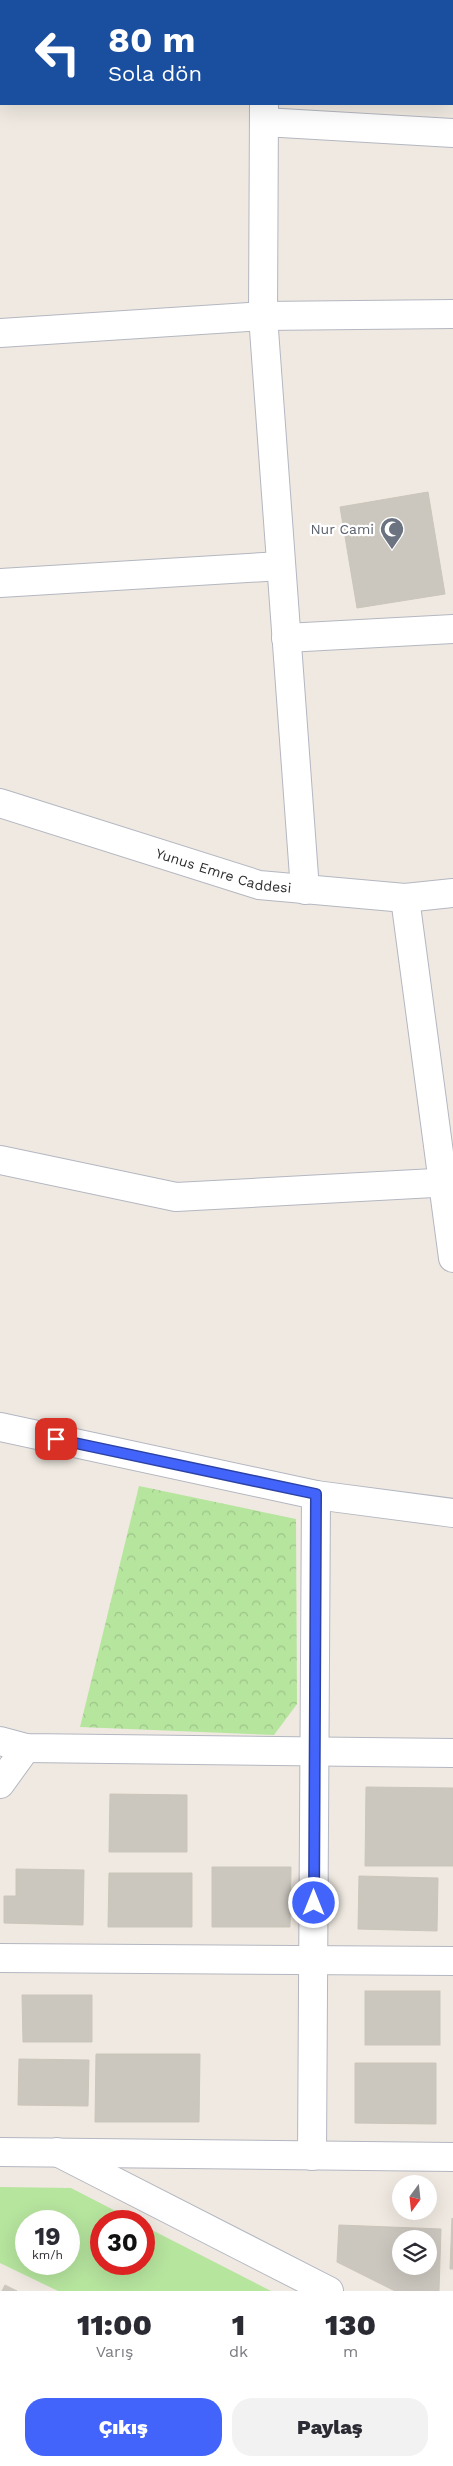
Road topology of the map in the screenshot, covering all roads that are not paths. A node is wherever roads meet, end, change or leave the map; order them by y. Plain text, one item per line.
1 (264, 113) edge
2 (453, 133) edge
3 (453, 314) edge
4 (263, 316) junction
5 (0, 333) edge
6 (281, 566) junction
7 (0, 583) edge
8 (453, 630) edge
9 (286, 638) junction
10 (0, 803) edge
11 (305, 890) junction
12 (453, 893) edge
13 (405, 898) junction
14 (0, 1160) edge
15 (448, 1182) edge
16 (453, 1258) edge
17 (0, 1427) edge
18 (316, 1494) junction
19 (453, 1512) edge
20 (0, 1741) edge
21 (26, 1748) junction
22 (315, 1751) junction
23 (453, 1753) edge
24 (0, 1784) edge
25 (0, 1958) edge
26 (313, 1960) junction
27 (453, 1961) edge
28 (0, 2152) edge
29 (57, 2152) junction
30 (312, 2156) junction
31 (453, 2157) edge
32 (329, 2291) edge

1 - 2 street
1 - 4 street
3 - 4 street
4 - 5 street
4 - 6 street
6 - 7 street
6 - 9 street
8 - 9 street
9 - 11 street
10 - 11 street, Yunus Emre Caddesi
11 - 13 street, Yunus Emre Caddesi
12 - 13 street, Yunus Emre Caddesi
13 - 15 street
14 - 15 street
15 - 16 street
17 - 18 street
18 - 19 street
18 - 22 street
20 - 21 street
21 - 22 street
21 - 24 street
22 - 23 street
22 - 26 street
25 - 26 street
26 - 27 street
26 - 30 street
28 - 29 street
29 - 30 street
29 - 32 street
30 - 31 street

